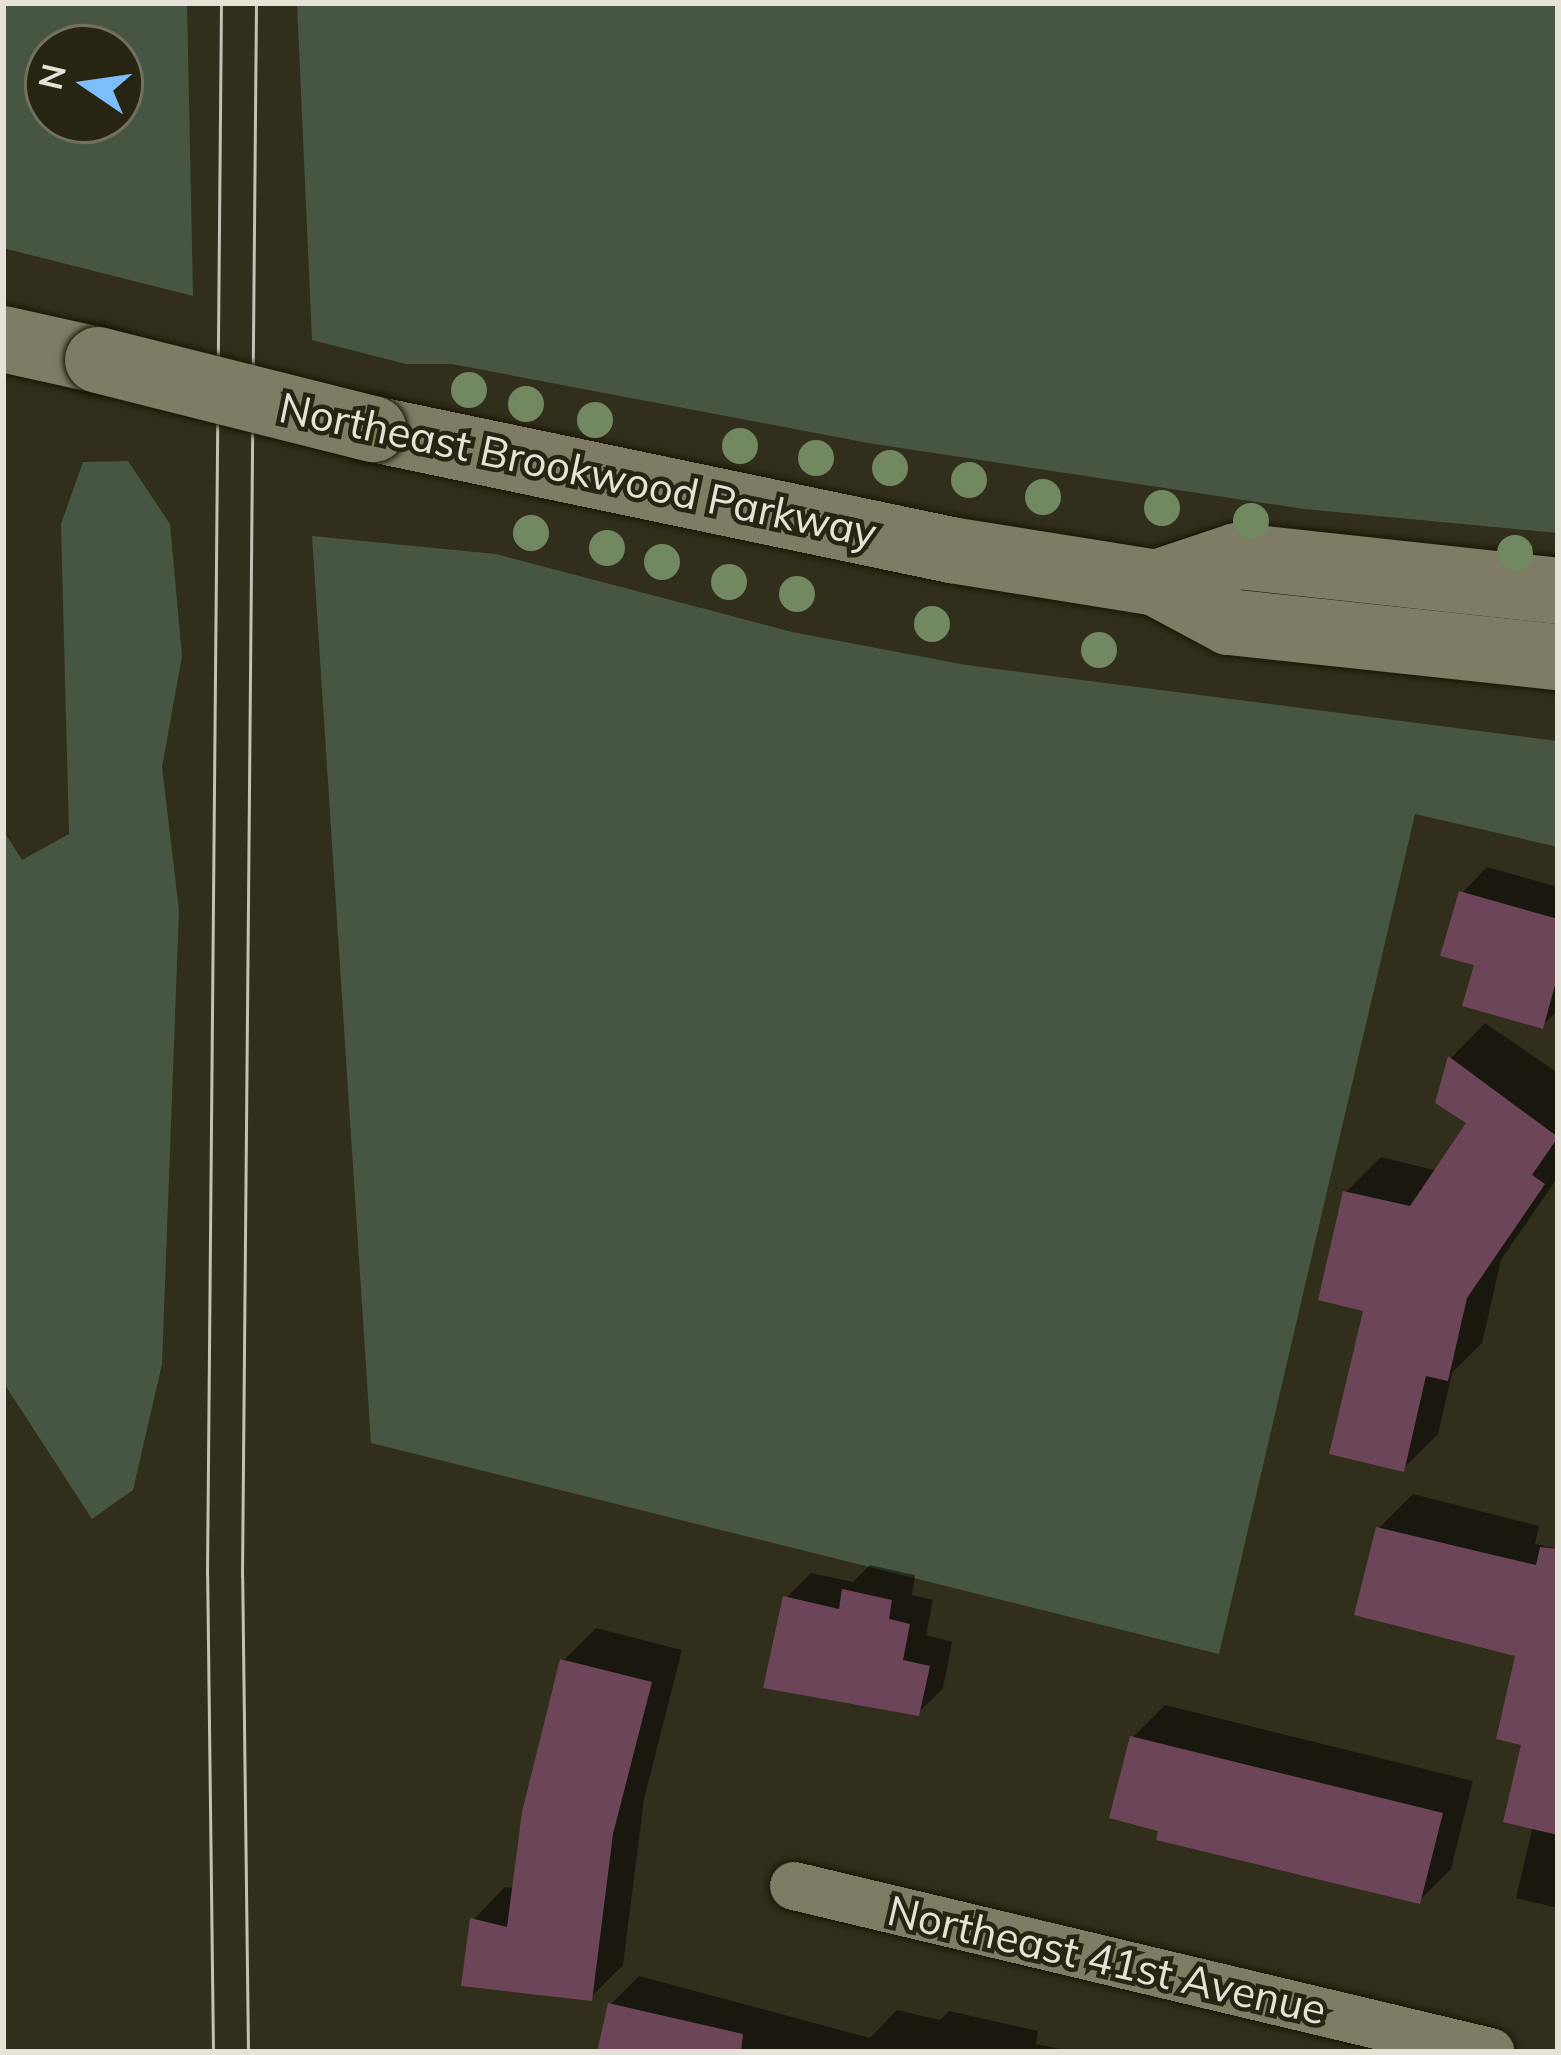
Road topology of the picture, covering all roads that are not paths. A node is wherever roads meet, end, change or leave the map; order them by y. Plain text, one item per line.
1 (3, 339) edge
2 (1156, 583) junction
3 (1558, 591) edge
4 (1558, 657) edge
5 (794, 1886) dead end
6 (1490, 2052) edge

1 - 2 main road, Northeast Brookwood Parkway, bridge
2 - 3 main road, Northeast Brookwood Parkway
2 - 4 main road, Northeast Brookwood Parkway
5 - 6 street, Northeast 41st Avenue

